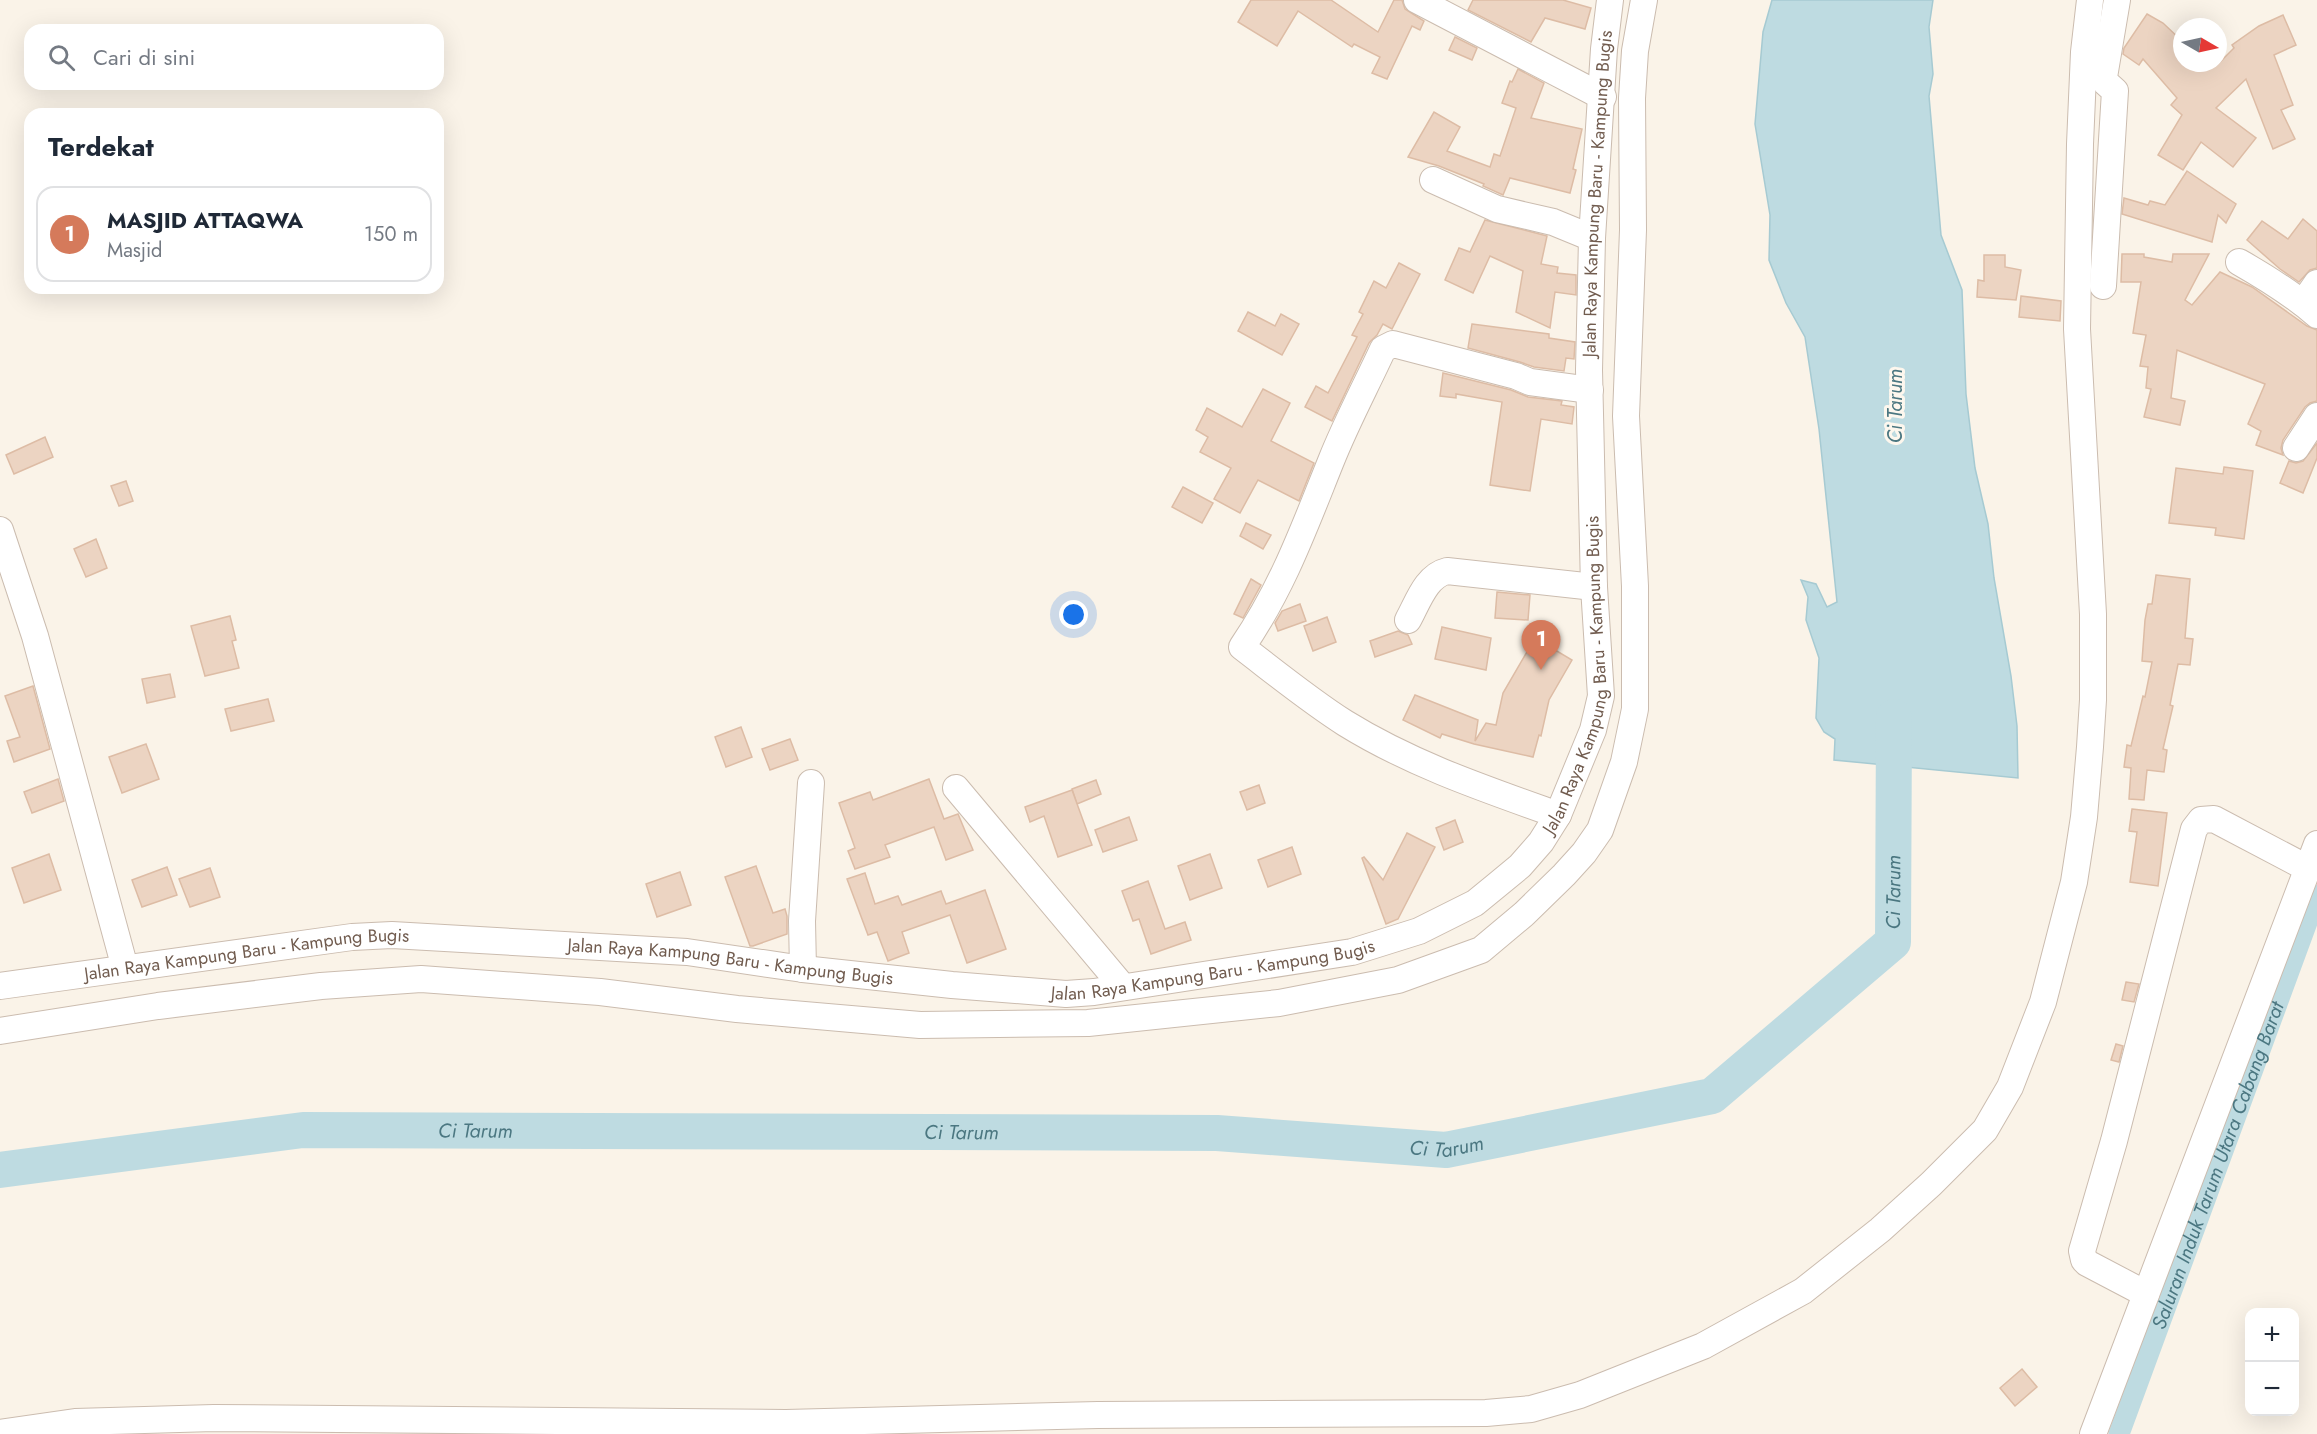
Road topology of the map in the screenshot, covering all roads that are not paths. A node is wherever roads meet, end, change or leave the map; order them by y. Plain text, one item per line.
1 (1417, 0) edge
2 (1610, 0) edge
3 (1644, 0) edge
4 (2090, 0) edge
5 (2117, 0) edge
6 (1603, 97) junction
7 (1433, 180) dead end
8 (1592, 238) junction
9 (2239, 262) dead end
10 (2103, 286) dead end
11 (2312, 300) edge
12 (1590, 390) junction
13 (2317, 416) edge
14 (2296, 448) dead end
15 (0, 530) edge
16 (1594, 587) junction
17 (1408, 620) dead end
18 (811, 783) dead end
19 (956, 788) dead end
20 (1558, 815) junction
21 (2317, 844) edge
22 (2307, 868) junction
23 (125, 968) junction
24 (803, 969) junction
25 (0, 986) edge
26 (1123, 987) junction
27 (0, 1031) edge
28 (2146, 1294) junction
29 (1068, 1425) edge
30 (0, 1433) edge
31 (2093, 1434) edge

1 - 6 street
2 - 6 street, Jalan Raya Kampung Baru - Kampung Bugis
3 - 27 street
4 - 29 street
5 - 10 street
6 - 8 street, Jalan Raya Kampung Baru - Kampung Bugis
7 - 8 street
8 - 12 street, Jalan Raya Kampung Baru - Kampung Bugis
9 - 11 street
12 - 16 street, Jalan Raya Kampung Baru - Kampung Bugis
12 - 20 street
13 - 14 street
15 - 23 street
16 - 17 street
16 - 20 street, Jalan Raya Kampung Baru - Kampung Bugis
18 - 24 street
19 - 26 street
20 - 26 street, Jalan Raya Kampung Baru - Kampung Bugis
21 - 22 street
22 - 28 street
22 - 28 street
23 - 24 street, Jalan Raya Kampung Baru - Kampung Bugis
23 - 25 street, Jalan Raya Kampung Baru - Kampung Bugis
24 - 26 street, Jalan Raya Kampung Baru - Kampung Bugis
28 - 31 street
29 - 30 street

